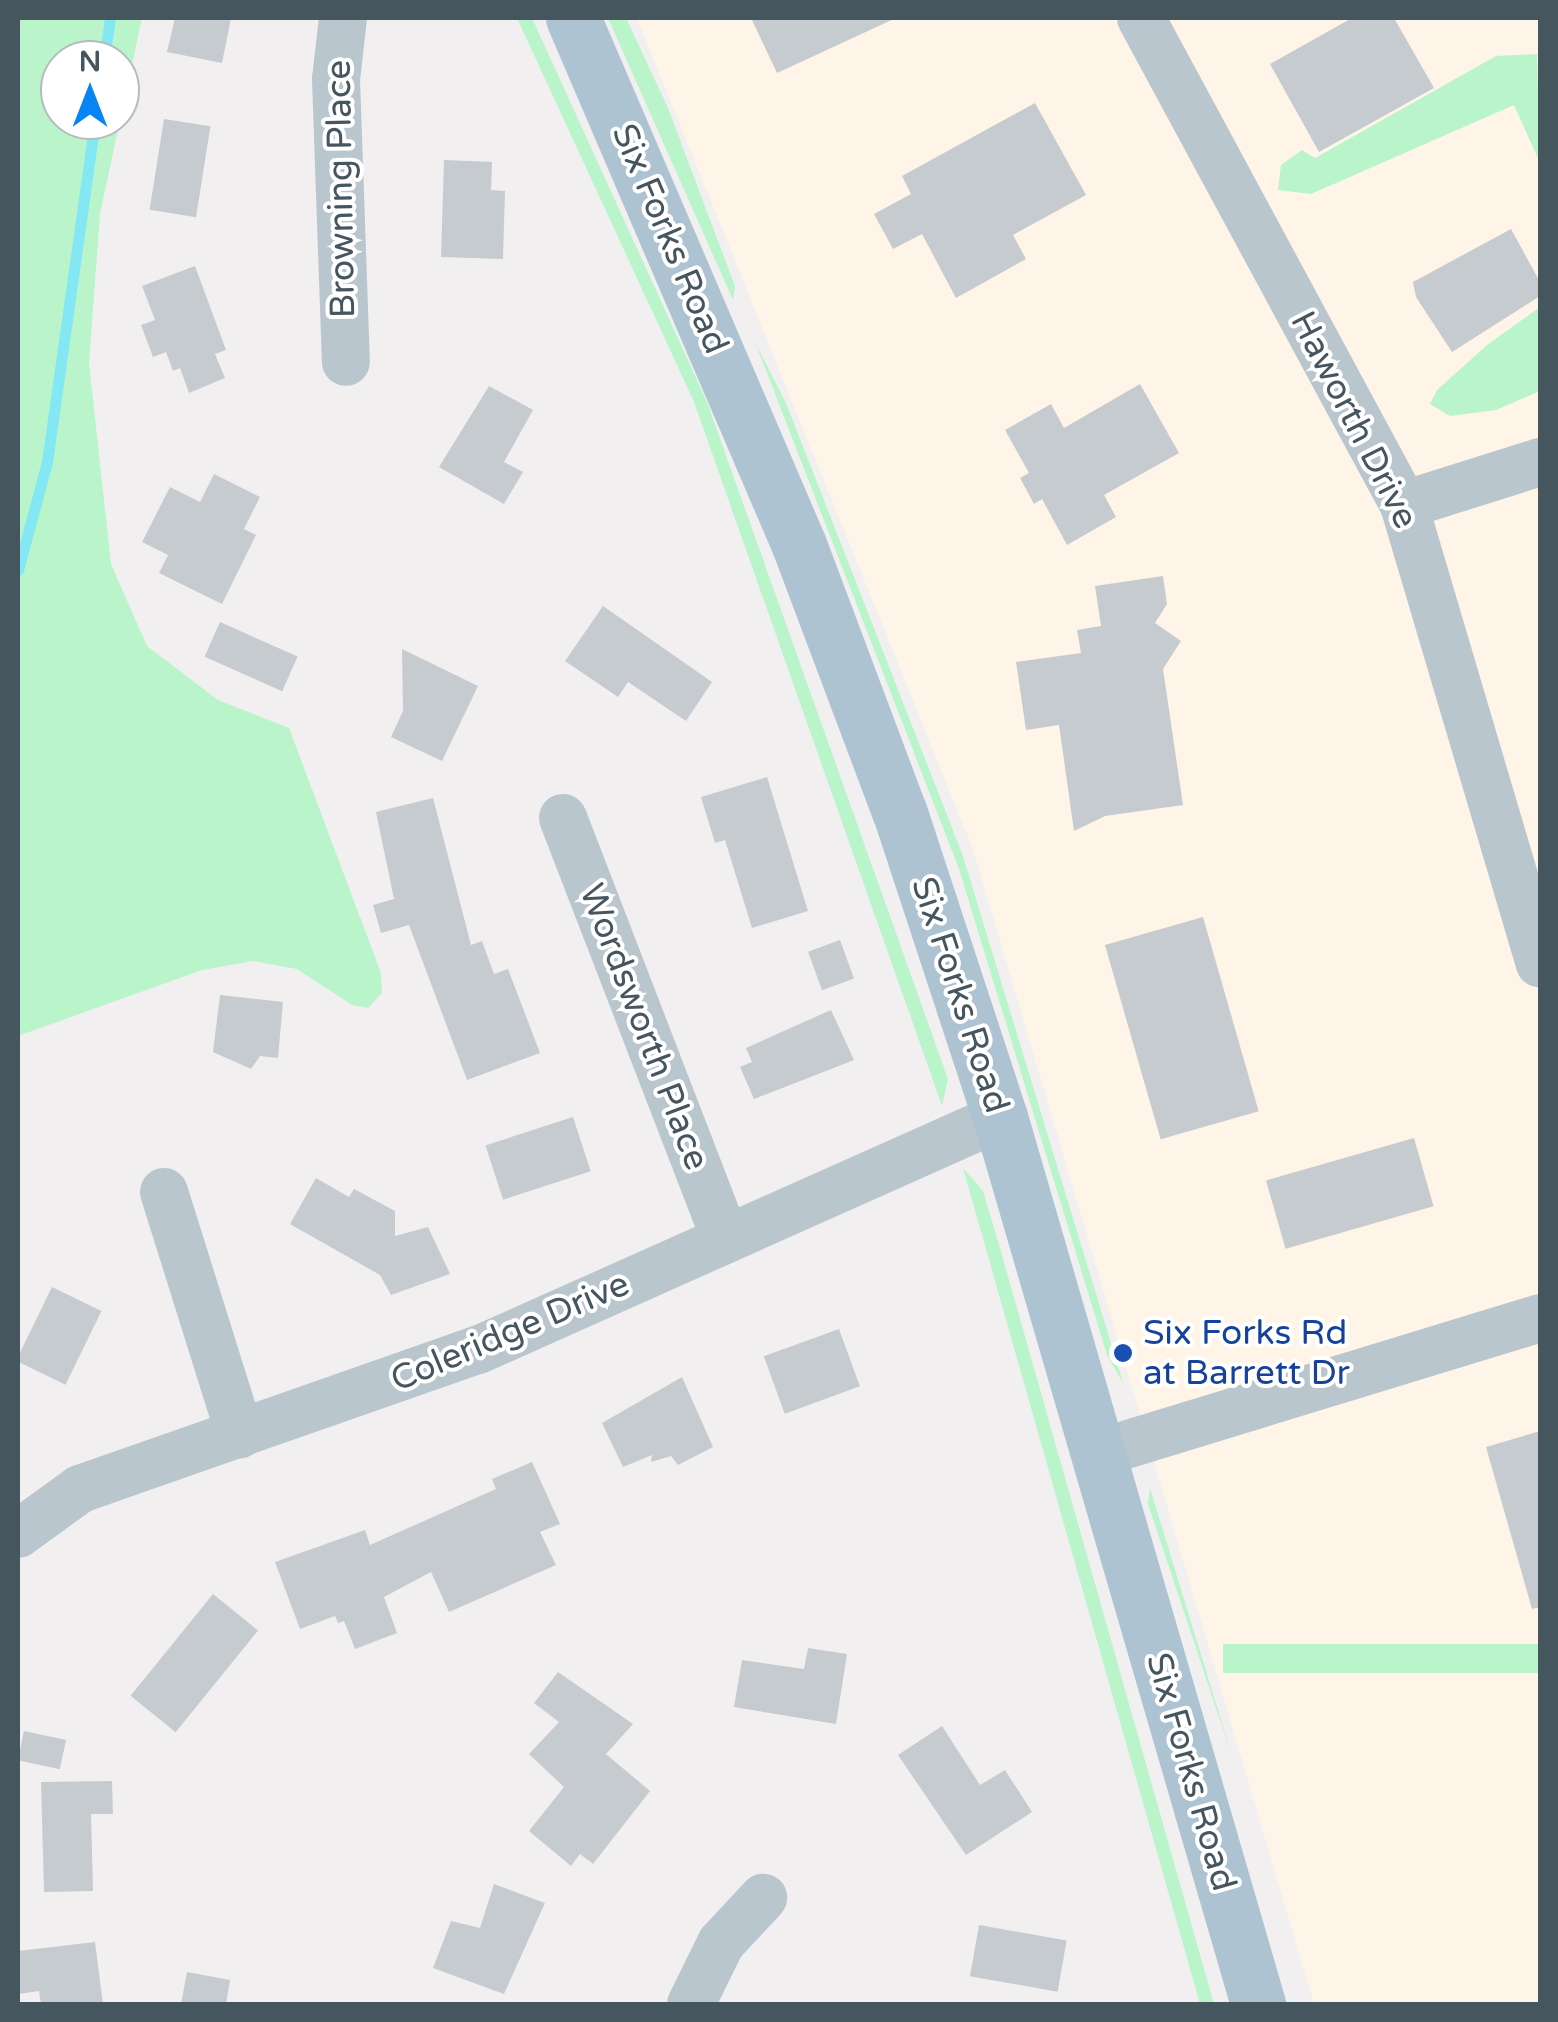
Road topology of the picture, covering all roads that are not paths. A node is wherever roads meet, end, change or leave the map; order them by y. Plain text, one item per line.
1 (343, 18) edge
2 (573, 18) edge
3 (1142, 18) edge
4 (346, 362) dead end
5 (1540, 462) edge
6 (1404, 506) junction
7 (562, 818) dead end
8 (1540, 962) edge
9 (1000, 1117) junction
10 (164, 1192) dead end
11 (725, 1237) junction
12 (1540, 1318) edge
13 (240, 1434) junction
14 (1099, 1453) junction
15 (18, 1534) edge
16 (763, 1898) dead end
17 (691, 2004) edge
18 (1258, 2004) edge

1 - 4 street, Browning Place
2 - 9 main road, Six Forks Road
3 - 6 street, Haworth Drive
5 - 6 street
6 - 8 street, Haworth Drive
7 - 11 street, Wordsworth Place
9 - 11 street, Coleridge Drive
9 - 14 main road, Six Forks Road
10 - 13 street
11 - 13 street, Coleridge Drive
12 - 14 street
13 - 15 street, Coleridge Drive
14 - 18 main road, Six Forks Road
16 - 17 street

